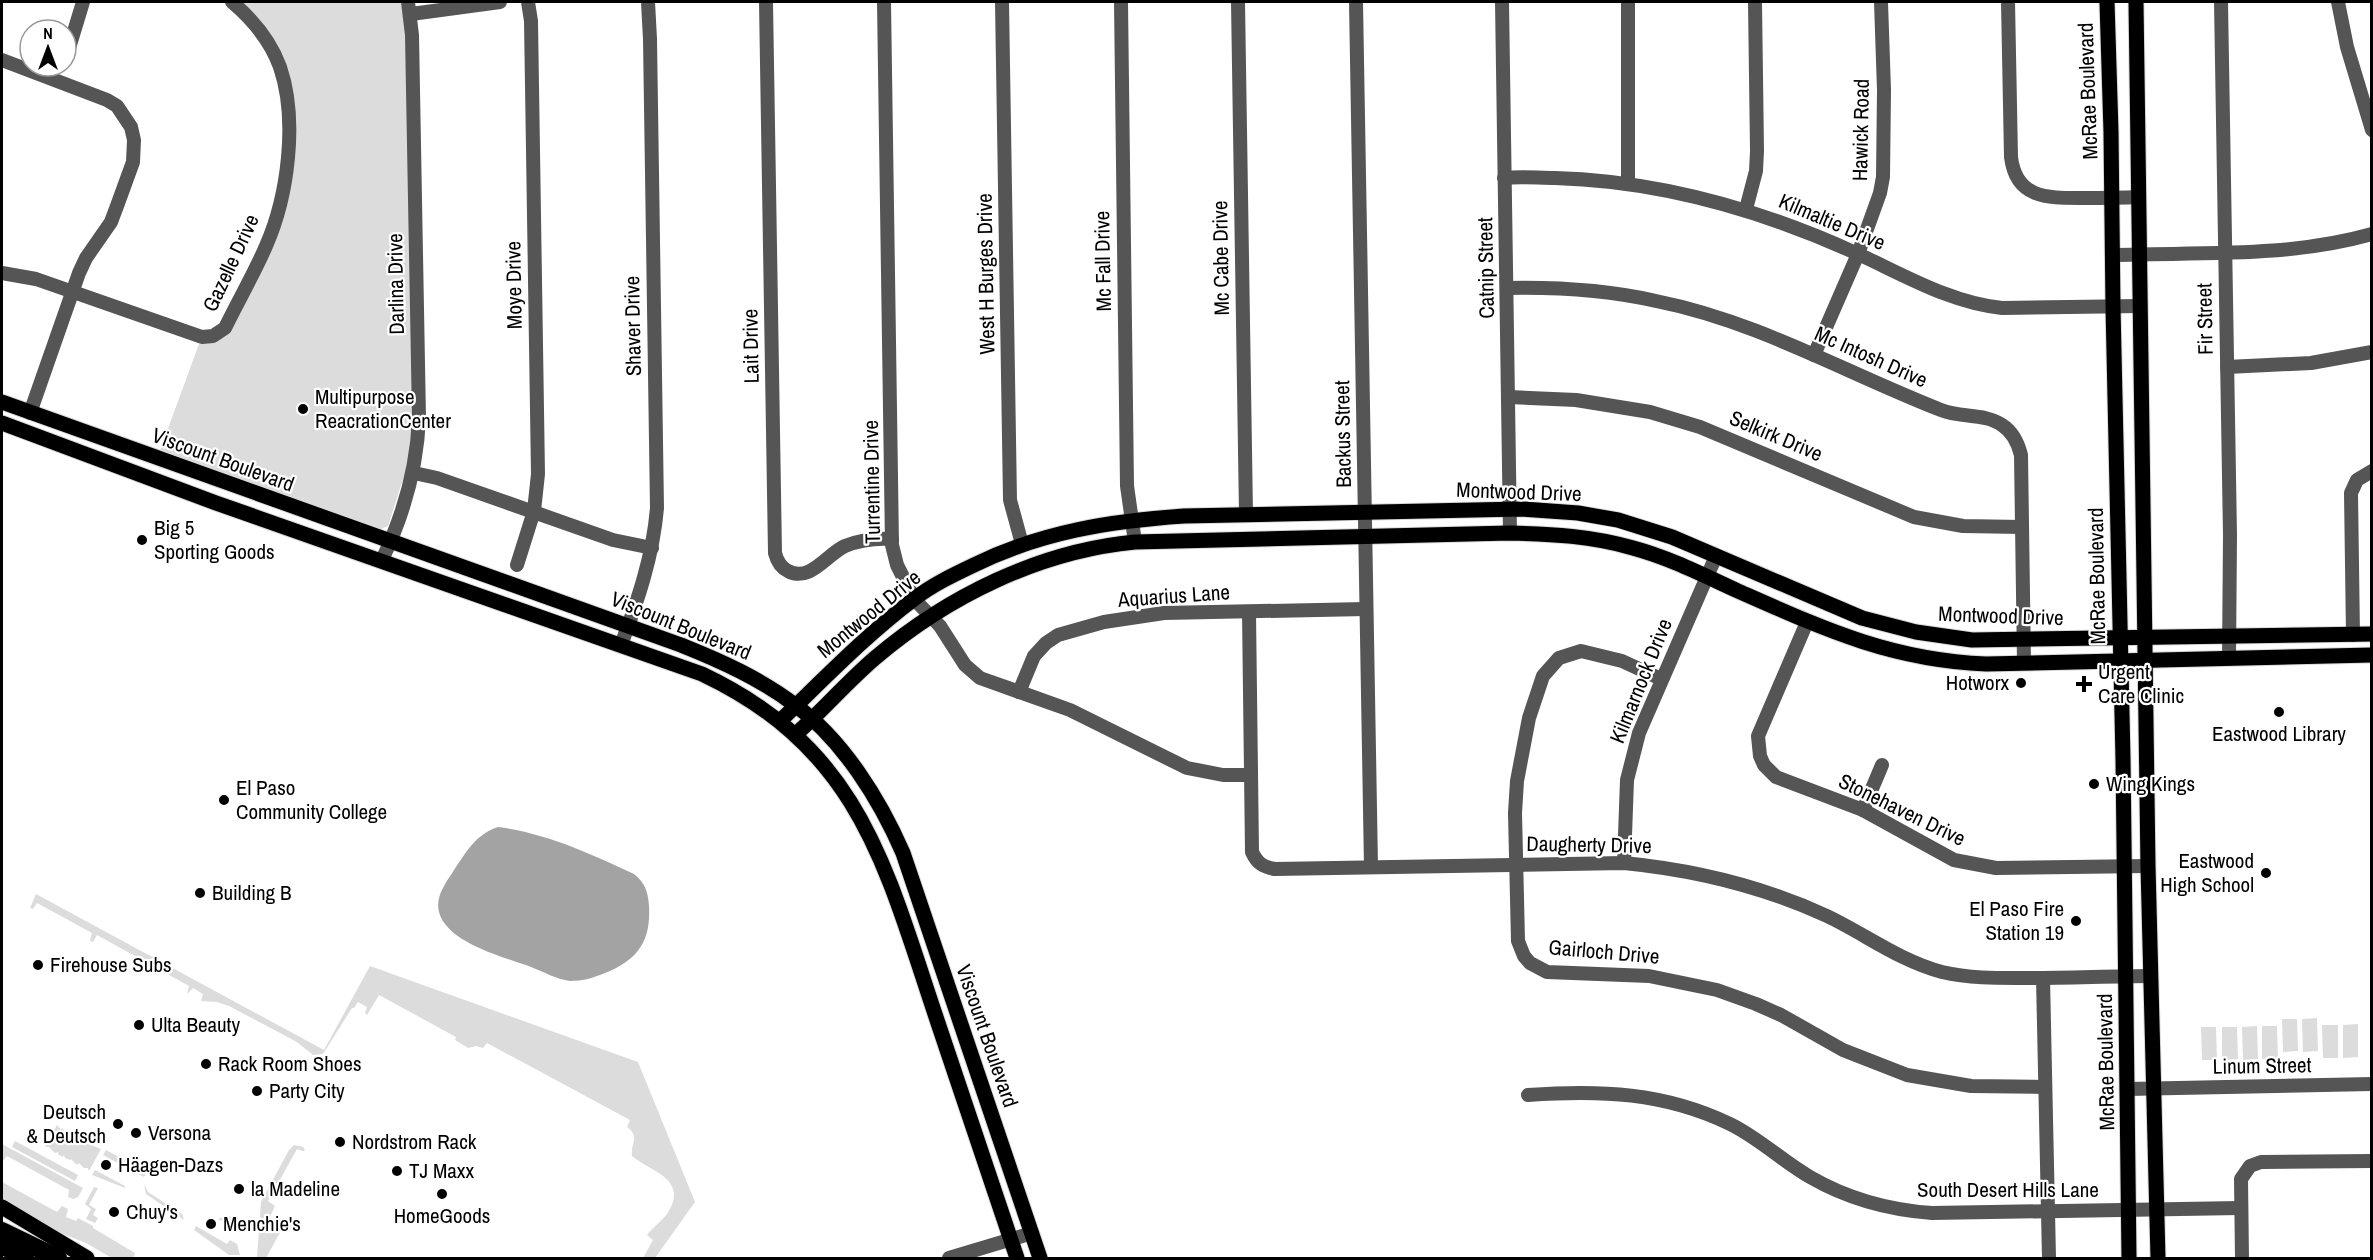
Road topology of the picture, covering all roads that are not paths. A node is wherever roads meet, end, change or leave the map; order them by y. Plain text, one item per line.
1 (82, 2) edge
2 (232, 2) edge
3 (500, 2) edge
4 (528, 2) edge
5 (648, 2) edge
6 (766, 2) edge
7 (884, 2) edge
8 (1002, 2) edge
9 (1121, 2) edge
10 (1239, 2) edge
11 (1356, 2) edge
12 (1502, 2) edge
13 (1628, 2) edge
14 (1755, 2) edge
15 (1881, 2) edge
16 (2008, 2) edge
17 (2107, 2) edge
18 (2136, 2) edge
19 (2221, 2) edge
20 (2338, 2) edge
21 (409, 8) edge
22 (77, 18) edge
23 (2, 60) edge
24 (59, 80) joint
25 (2372, 130) edge
26 (1504, 178) junction
27 (1628, 183) junction
28 (2138, 197) junction
29 (2111, 198) junction
30 (1746, 209) junction
31 (2372, 234) edge
32 (2225, 253) junction
33 (1858, 254) junction
34 (2139, 254) junction
35 (2112, 255) junction
36 (2, 273) edge
37 (1507, 288) junction
38 (74, 291) junction
39 (2140, 306) junction
40 (2113, 307) junction
41 (2372, 352) edge
42 (1814, 355) junction
43 (2227, 367) junction
44 (1509, 398) junction
45 (2, 402) edge
46 (30, 413) junction
47 (2, 423) edge
48 (24, 431) junction
49 (2372, 471) edge
50 (414, 472) junction
51 (1510, 510) junction
52 (534, 511) junction
53 (1365, 513) junction
54 (1246, 514) junction
55 (1132, 520) junction
56 (2022, 527) junction
57 (1510, 533) junction
58 (1366, 537) junction
59 (892, 539) junction
60 (391, 541) junction
61 (1135, 542) junction
62 (1023, 544) junction
63 (652, 548) junction
64 (1716, 556) junction
65 (382, 560) junction
66 (517, 565) dead end
67 (1707, 577) junction
68 (914, 598) junction
69 (1366, 609) junction
70 (1249, 612) junction
71 (930, 617) junction
72 (1807, 622) junction
73 (628, 626) junction
74 (2372, 634) edge
75 (2354, 635) junction
76 (2229, 636) junction
77 (2023, 639) junction
78 (2119, 639) junction
79 (2145, 639) junction
80 (621, 645) junction
81 (2372, 656) edge
82 (2229, 658) junction
83 (2121, 660) junction
84 (2145, 660) junction
85 (2024, 663) junction
86 (1661, 679) junction
87 (1019, 692) junction
88 (796, 705) junction
89 (812, 719) junction
90 (780, 721) junction
91 (796, 734) junction
92 (2123, 759) junction
93 (2146, 759) junction
94 (1882, 765) dead end
95 (1250, 774) junction
96 (1863, 810) junction
97 (1624, 863) junction
98 (1516, 865) junction
99 (2148, 866) junction
100 (1371, 867) junction
101 (2124, 867) junction
102 (914, 885) junction
103 (894, 892) junction
104 (2125, 916) junction
105 (2150, 916) junction
106 (2126, 976) junction
107 (2151, 976) junction
108 (2043, 978) junction
109 (974, 1062) junction
110 (954, 1069) junction
111 (2372, 1084) edge
112 (2045, 1087) junction
113 (2128, 1089) junction
114 (2154, 1089) junction
115 (1528, 1095) dead end
116 (2372, 1161) edge
117 (2, 1207) edge
118 (2240, 1208) junction
119 (2157, 1209) junction
120 (2128, 1210) junction
121 (2049, 1211) junction
122 (2, 1231) edge
123 (1032, 1233) junction
124 (1010, 1239) junction
125 (2, 1245) edge
126 (25, 1258) edge
127 (58, 1258) edge
128 (87, 1258) edge
129 (949, 1258) edge
130 (1017, 1258) edge
131 (1040, 1258) edge
132 (2049, 1258) edge
133 (2129, 1258) edge
134 (2158, 1258) edge
135 (2242, 1258) edge

1 - 22 street
2 - 38 street, Gazelle Drive
3 - 21 street
4 - 52 street, Moye Drive
5 - 63 street, Shaver Drive
6 - 59 street, Lait Drive
7 - 59 street, Turrentine Drive
8 - 62 street, West H Burges Drive
9 - 55 street, Mc Fall Drive
10 - 54 street, Mc Cabe Drive
11 - 53 street, Backus Street
12 - 26 street, Catnip Street
13 - 27 street
14 - 30 street
15 - 33 street, Hawick Road
16 - 29 street
17 - 29 main road, McRae Boulevard
18 - 28 main road
19 - 32 street, Fir Street
20 - 25 street
21 - 50 street, Darlina Drive
23 - 24 street
24 - 38 street
26 - 27 street, Kilmaltie Drive
26 - 37 street, Catnip Street
27 - 30 street, Kilmaltie Drive
28 - 29 street
28 - 34 main road
29 - 35 main road, McRae Boulevard
30 - 33 street, Kilmaltie Drive
31 - 32 street
32 - 34 street
32 - 43 street, Fir Street
33 - 40 street, Kilmaltie Drive
33 - 42 street, Hawick Road
34 - 35 street
34 - 39 main road
35 - 40 main road, McRae Boulevard
36 - 38 street, Gazelle Drive
37 - 42 street, Mc Intosh Drive
37 - 44 street, Catnip Street
38 - 46 street
39 - 40 street, Kilmaltie Drive
39 - 79 main road
40 - 78 main road, McRae Boulevard
41 - 43 street
42 - 56 street, Mc Intosh Drive
43 - 76 street, Fir Street
44 - 51 street, Catnip Street
44 - 56 street, Selkirk Drive
45 - 46 main road, Viscount Boulevard
46 - 48 main road
46 - 60 main road, Viscount Boulevard
47 - 48 main road, Viscount Boulevard
48 - 65 main road, Viscount Boulevard
49 - 75 street
50 - 52 street
50 - 60 street, Darlina Drive
51 - 53 main road, Montwood Drive
51 - 57 street, Catnip Street
51 - 64 main road, Montwood Drive
52 - 63 street
52 - 66 street, Moye Drive
53 - 54 main road, Montwood Drive
53 - 58 street, Backus Street
54 - 55 main road, Montwood Drive
55 - 61 street, Mc Fall Drive
55 - 62 main road, Montwood Drive
56 - 77 street, Mc Intosh Drive
57 - 58 main road, Montwood Drive
57 - 67 main road, Montwood Drive
58 - 61 main road, Montwood Drive
58 - 69 street, Backus Street
59 - 68 street, Turrentine Drive
60 - 65 street, Darlina Drive
60 - 73 main road, Viscount Boulevard
61 - 71 main road, Montwood Drive
62 - 68 main road, Montwood Drive
63 - 73 street, Shaver Drive
64 - 67 street, Kilmarnock Drive
64 - 77 main road, Montwood Drive
65 - 80 main road, Viscount Boulevard
67 - 72 main road, Montwood Drive
67 - 86 street, Kilmarnock Drive
68 - 71 street, Turrentine Drive
68 - 88 main road, Montwood Drive
69 - 70 street, Aquarius Lane
69 - 100 street, Backus Street
70 - 87 street, Aquarius Lane
70 - 95 street, Daugherty Drive
71 - 87 street, Turrentine Drive
71 - 89 main road, Montwood Drive
72 - 85 main road, Montwood Drive
72 - 96 street, Stonehaven Drive
73 - 80 street, Shaver Drive
73 - 88 main road, Viscount Boulevard
74 - 75 main road, Montwood Drive
75 - 76 main road, Montwood Drive
76 - 79 main road, Montwood Drive
76 - 82 street, Fir Street
77 - 78 main road, Montwood Drive
77 - 85 street, Mc Intosh Drive
78 - 79 main road, Montwood Drive
78 - 83 main road, McRae Boulevard
79 - 84 main road
80 - 90 main road, Viscount Boulevard
81 - 82 main road, Montwood Drive
82 - 84 main road, Montwood Drive
83 - 84 main road, Montwood Drive
83 - 85 main road, Montwood Drive
83 - 92 main road, McRae Boulevard
84 - 93 main road
86 - 97 street, Kilmarnock Drive
86 - 98 street, Gairloch Drive
87 - 95 street, Turrentine Drive
88 - 89 main road, Viscount Boulevard
88 - 90 main road, Montwood Drive
89 - 91 main road, Montwood Drive
89 - 102 main road, Viscount Boulevard
90 - 91 main road, Viscount Boulevard
91 - 103 main road, Viscount Boulevard
92 - 93 main road
92 - 101 main road, McRae Boulevard
93 - 99 main road
94 - 96 street
95 - 100 street, Daugherty Drive
96 - 101 street, Stonehaven Drive
97 - 98 street, Daugherty Drive
97 - 108 street, Daugherty Drive
98 - 100 street, Daugherty Drive
98 - 112 street, Gairloch Drive
99 - 101 street, Stonehaven Drive
99 - 105 main road
101 - 104 main road, McRae Boulevard
102 - 103 main road
102 - 109 main road, Viscount Boulevard
103 - 110 main road, Viscount Boulevard
104 - 105 main road
104 - 106 main road, McRae Boulevard
105 - 107 main road
106 - 107 street, Daugherty Drive
106 - 108 street, Daugherty Drive
106 - 113 main road, McRae Boulevard
107 - 114 main road
108 - 112 street
109 - 110 main road
109 - 123 main road, Viscount Boulevard
110 - 124 main road, Viscount Boulevard
111 - 114 street, Linum Street
112 - 121 street
113 - 114 street, Linum Street
113 - 120 main road, McRae Boulevard
114 - 119 main road
115 - 121 street, South Desert Hills Lane
116 - 118 street
117 - 128 main road
118 - 119 street, South Desert Hills Lane
118 - 135 street
119 - 120 street, South Desert Hills Lane
119 - 134 main road
120 - 121 street, South Desert Hills Lane
120 - 133 main road, McRae Boulevard
121 - 132 street
122 - 127 highway
123 - 124 street
123 - 131 main road, Viscount Boulevard
124 - 129 street
124 - 130 main road, Viscount Boulevard
125 - 126 highway

